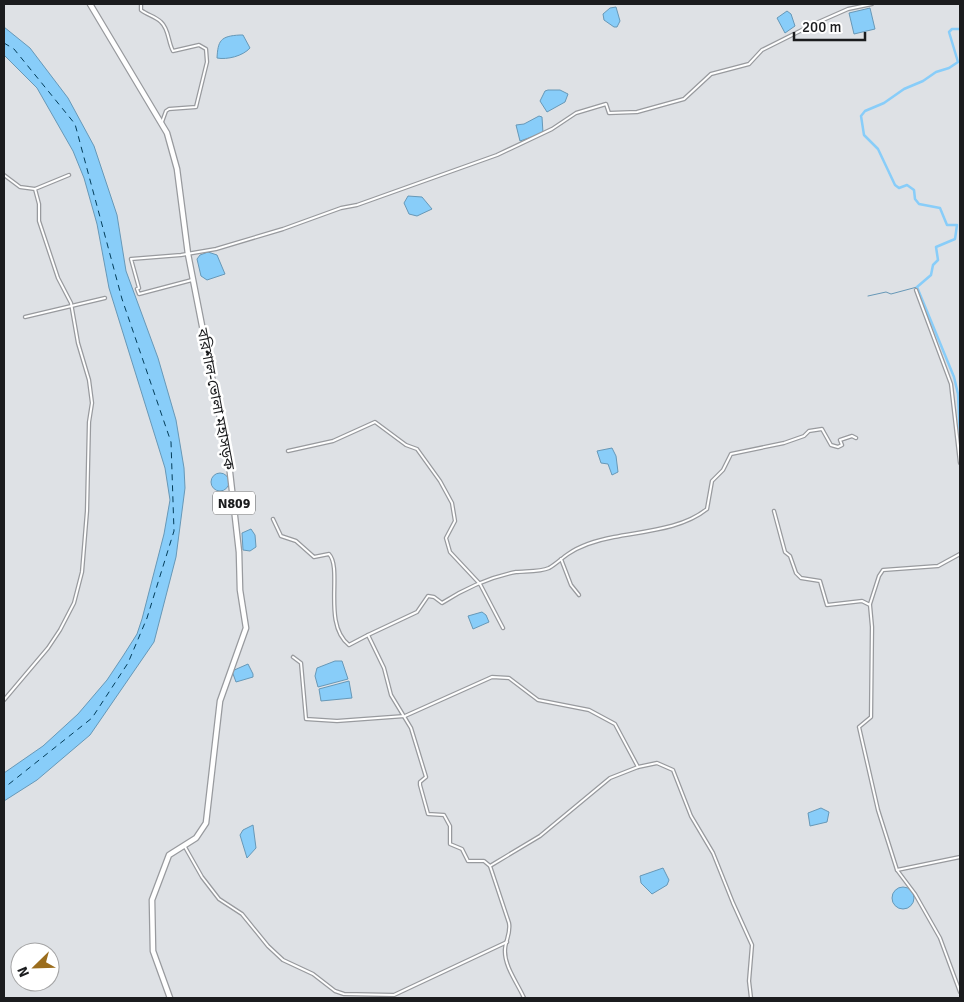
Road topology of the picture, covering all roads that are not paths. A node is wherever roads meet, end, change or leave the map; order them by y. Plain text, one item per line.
1 (90, 4) edge
2 (140, 4) edge
3 (847, 4) edge
4 (872, 4) edge
5 (848, 10) junction
6 (162, 122) junction
7 (4, 175) edge
8 (69, 175) dead end
9 (35, 189) junction
10 (188, 254) junction
11 (192, 280) junction
12 (916, 290) dead end
13 (105, 298) dead end
14 (72, 306) junction
15 (25, 318) dead end
16 (856, 438) dead end
17 (288, 451) dead end
18 (960, 464) edge
19 (774, 511) dead end
20 (273, 519) dead end
21 (960, 554) edge
22 (561, 559) junction
23 (480, 584) junction
24 (579, 595) dead end
25 (870, 605) junction
26 (503, 628) dead end
27 (368, 635) junction
28 (293, 657) dead end
29 (4, 700) edge
30 (405, 716) junction
31 (638, 766) junction
32 (184, 845) junction
33 (960, 857) edge
34 (490, 866) junction
35 (897, 870) junction
36 (507, 942) junction
37 (960, 992) edge
38 (170, 998) edge
39 (524, 998) edge
40 (751, 998) edge

1 - 6 highway, বরিশাল-ভোলা মহাসড়ক / N809
2 - 6 street
3 - 5 street
4 - 5 street
5 - 10 street
6 - 10 highway, বরিশাল-ভোলা মহাসড়ক / N809
7 - 9 street
8 - 9 street
9 - 14 street
10 - 11 highway, বরিশাল-ভোলা মহাসড়ক / N809
10 - 11 street
11 - 32 highway, বরিশাল-ভোলা মহাসড়ক / N809
12 - 18 street
13 - 14 street
14 - 15 street
14 - 29 street
16 - 22 street
17 - 23 street
19 - 25 street
20 - 27 street
21 - 25 street
22 - 23 street
22 - 24 street
23 - 26 street
23 - 27 street
25 - 35 street
27 - 30 street
28 - 30 street
30 - 31 street
30 - 34 street
31 - 34 street
31 - 40 street
32 - 36 street
32 - 38 highway, বরিশাল-ভোলা মহাসড়ক / N809
33 - 35 street
34 - 36 street
35 - 37 street
36 - 39 street

